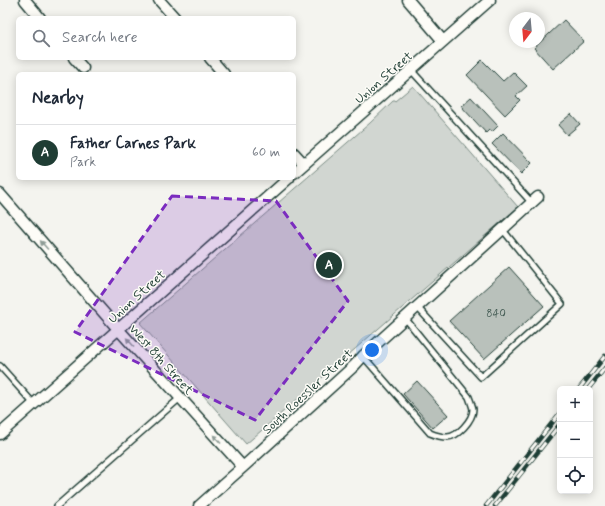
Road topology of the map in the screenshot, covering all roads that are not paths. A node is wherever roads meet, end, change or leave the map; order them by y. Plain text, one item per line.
1 (25, 0) edge
2 (159, 0) edge
3 (408, 0) edge
4 (490, 0) edge
5 (38, 16) edge
6 (173, 16) edge
7 (443, 41) junction
8 (76, 60) edge
9 (212, 60) edge
10 (83, 68) dead end
11 (411, 70) junction
12 (222, 72) edge
13 (296, 155) edge
14 (304, 164) junction
15 (296, 172) edge
16 (287, 180) edge
17 (0, 194) edge
18 (535, 200) joint
19 (503, 230) junction
20 (418, 308) junction
21 (405, 318) junction
22 (118, 329) junction
23 (363, 356) junction
24 (0, 366) edge
25 (180, 398) junction
26 (34, 404) junction
27 (0, 434) edge
28 (243, 468) junction
29 (57, 506) edge
30 (199, 506) edge

1 - 5 street
2 - 6 street
3 - 7 street
4 - 7 street, Union Street
7 - 11 street, Union Street
8 - 10 street
9 - 12 street
11 - 14 street, Union Street
11 - 18 lane
13 - 14 street
14 - 15 street, Union Street
16 - 22 street, Union Street
22 -> 17 street, West 8th Street
18 - 19 street, South Roessler Street
19 - 20 street, South Roessler Street
19 - 20 lane
20 - 21 street, South Roessler Street
21 - 23 street, South Roessler Street
21 - 23 lane
25 -> 22 street, West 8th Street
22 - 26 street, Union Street
23 - 28 street, South Roessler Street
24 - 26 lane
28 -> 25 street, West 8th Street
25 - 29 lane
26 - 27 street, Union Street
28 - 30 street, South Roessler Street

